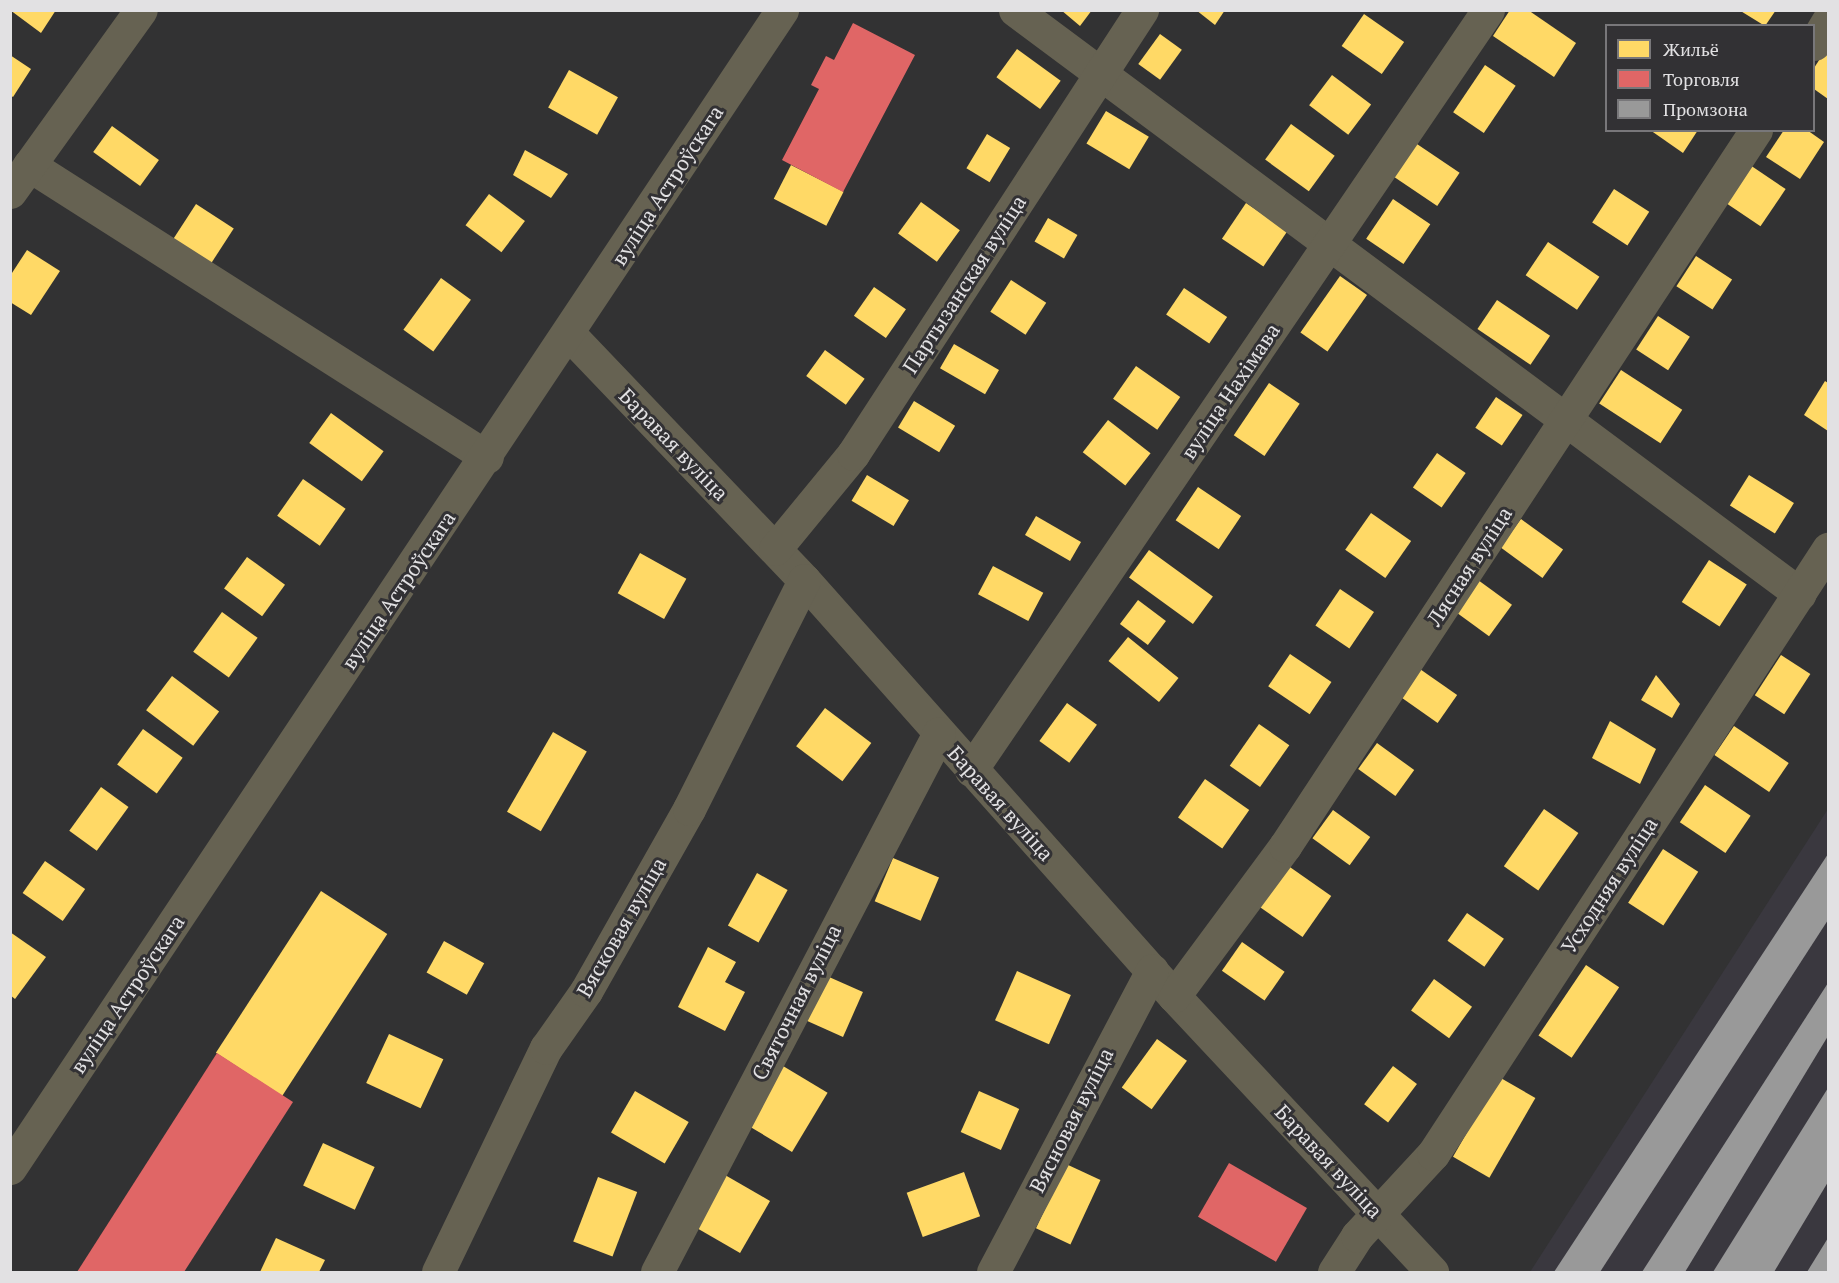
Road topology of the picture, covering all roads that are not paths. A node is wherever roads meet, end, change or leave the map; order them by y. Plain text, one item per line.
1 (141, 10) edge
2 (783, 10) edge
3 (1015, 10) edge
4 (1142, 10) edge
5 (1488, 10) edge
6 (1828, 21) edge
7 (1815, 42) edge
8 (1099, 77) junction
9 (1755, 132) edge
10 (29, 165) junction
11 (10, 192) edge
12 (1329, 248) junction
13 (569, 334) junction
14 (1566, 418) junction
15 (487, 457) junction
16 (775, 549) junction
17 (1828, 549) edge
18 (804, 580) junction
19 (1800, 594) junction
20 (939, 733) junction
21 (971, 770) junction
22 (1152, 970) junction
23 (1174, 996) junction
24 (10, 1168) edge
25 (1377, 1212) junction
26 (438, 1272) edge
27 (657, 1272) edge
28 (993, 1272) edge
29 (1334, 1272) edge
30 (1432, 1272) edge

1 - 10 street
2 - 13 street, вуліца Астроўскага
3 - 8 street
4 - 8 street, Партызанская вуліца
5 - 12 street, вуліца Нахімава
6 - 7 street
8 - 12 street
8 - 16 street, Партызанская вуліца
9 - 14 street, Лясная вуліца
10 - 11 street
10 - 15 street
12 - 14 street
12 - 21 street, вуліца Нахімава
13 - 15 street, вуліца Астроўскага
13 - 16 street, Баравая вуліца
14 - 19 street
14 - 23 street, Лясная вуліца
15 - 24 street, вуліца Астроўскага
16 - 18 street, Баравая вуліца
17 - 19 street, Усходняя вуліца
18 - 20 street, Баравая вуліца
18 - 26 street, Вясковая вуліца
19 - 25 street, Усходняя вуліца
20 - 21 street, Баравая вуліца
20 - 27 street, Святочная вуліца
21 - 22 street, Баравая вуліца
22 - 23 street, Баравая вуліца
22 - 28 street, Вясновая вуліца
23 - 25 street, Баравая вуліца
25 - 29 street, Усходняя вуліца
25 - 30 street, Баравая вуліца

